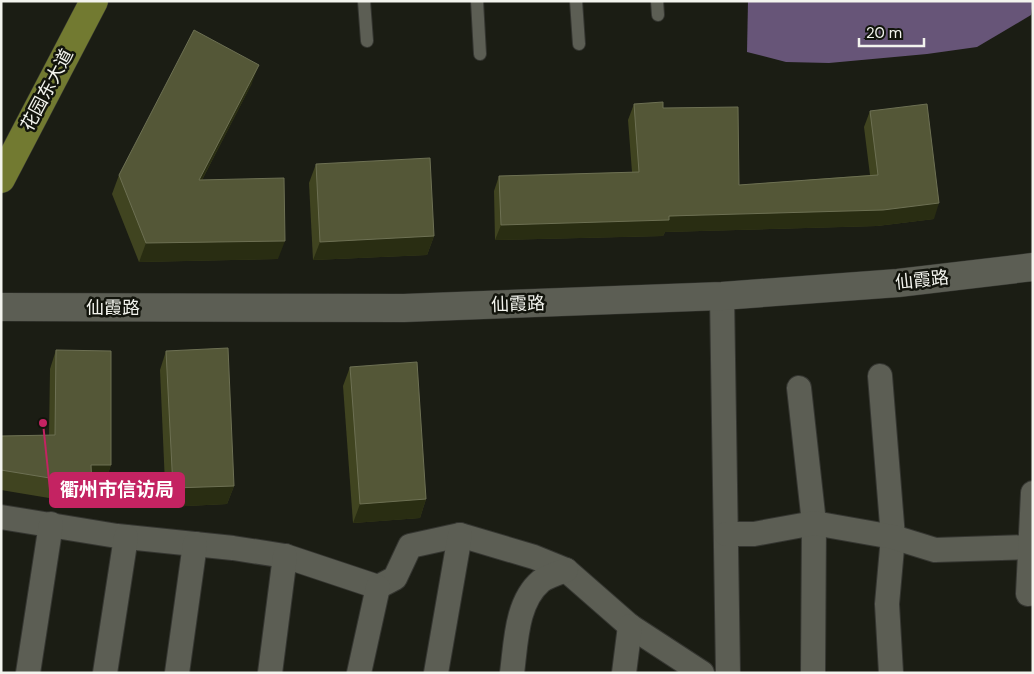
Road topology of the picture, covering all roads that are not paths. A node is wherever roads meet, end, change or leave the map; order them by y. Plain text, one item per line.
1 (94, 1) edge
2 (364, 1) edge
3 (477, 1) edge
4 (576, 1) edge
5 (657, 1) edge
6 (658, 15) dead end
7 (367, 41) dead end
8 (579, 44) dead end
9 (480, 54) dead end
10 (1, 179) edge
11 (1033, 267) edge
12 (722, 296) junction
13 (1, 307) edge
14 (880, 376) dead end
15 (800, 388) dead end
16 (1033, 493) edge
17 (1, 516) edge
18 (814, 523) junction
19 (51, 524) junction
20 (726, 534) junction
21 (460, 535) junction
22 (126, 537) junction
23 (893, 538) junction
24 (195, 544) junction
25 (1030, 547) junction
26 (286, 556) junction
27 (566, 570) junction
28 (378, 587) junction
29 (1028, 594) dead end
30 (630, 626) junction
31 (670, 663) edge
32 (28, 673) edge
33 (105, 673) edge
34 (177, 673) edge
35 (270, 673) edge
36 (359, 673) edge
37 (436, 673) edge
38 (512, 673) edge
39 (624, 673) edge
40 (702, 673) edge
41 (728, 673) edge
42 (813, 673) edge
43 (891, 673) edge

1 - 10 main road, 花园东大道
2 - 7 lane
3 - 9 lane
4 - 8 lane
5 - 6 lane
11 - 12 street, 仙霞路
12 - 13 street, 仙霞路
12 - 20 street
14 - 23 street
15 - 18 street
16 - 25 street
17 - 19 street
18 - 20 street
18 - 23 street
18 - 42 street
19 - 22 street
19 - 32 street
20 - 41 street
21 - 27 street
21 - 28 street
21 - 37 street
22 - 24 street
22 - 33 street
23 - 25 street
23 - 43 street
24 - 26 street
24 - 34 street
25 - 29 street
26 - 28 street
26 - 35 street
27 - 30 street
27 - 38 street
28 - 36 street
30 - 31 street
30 - 39 street
31 - 40 street

